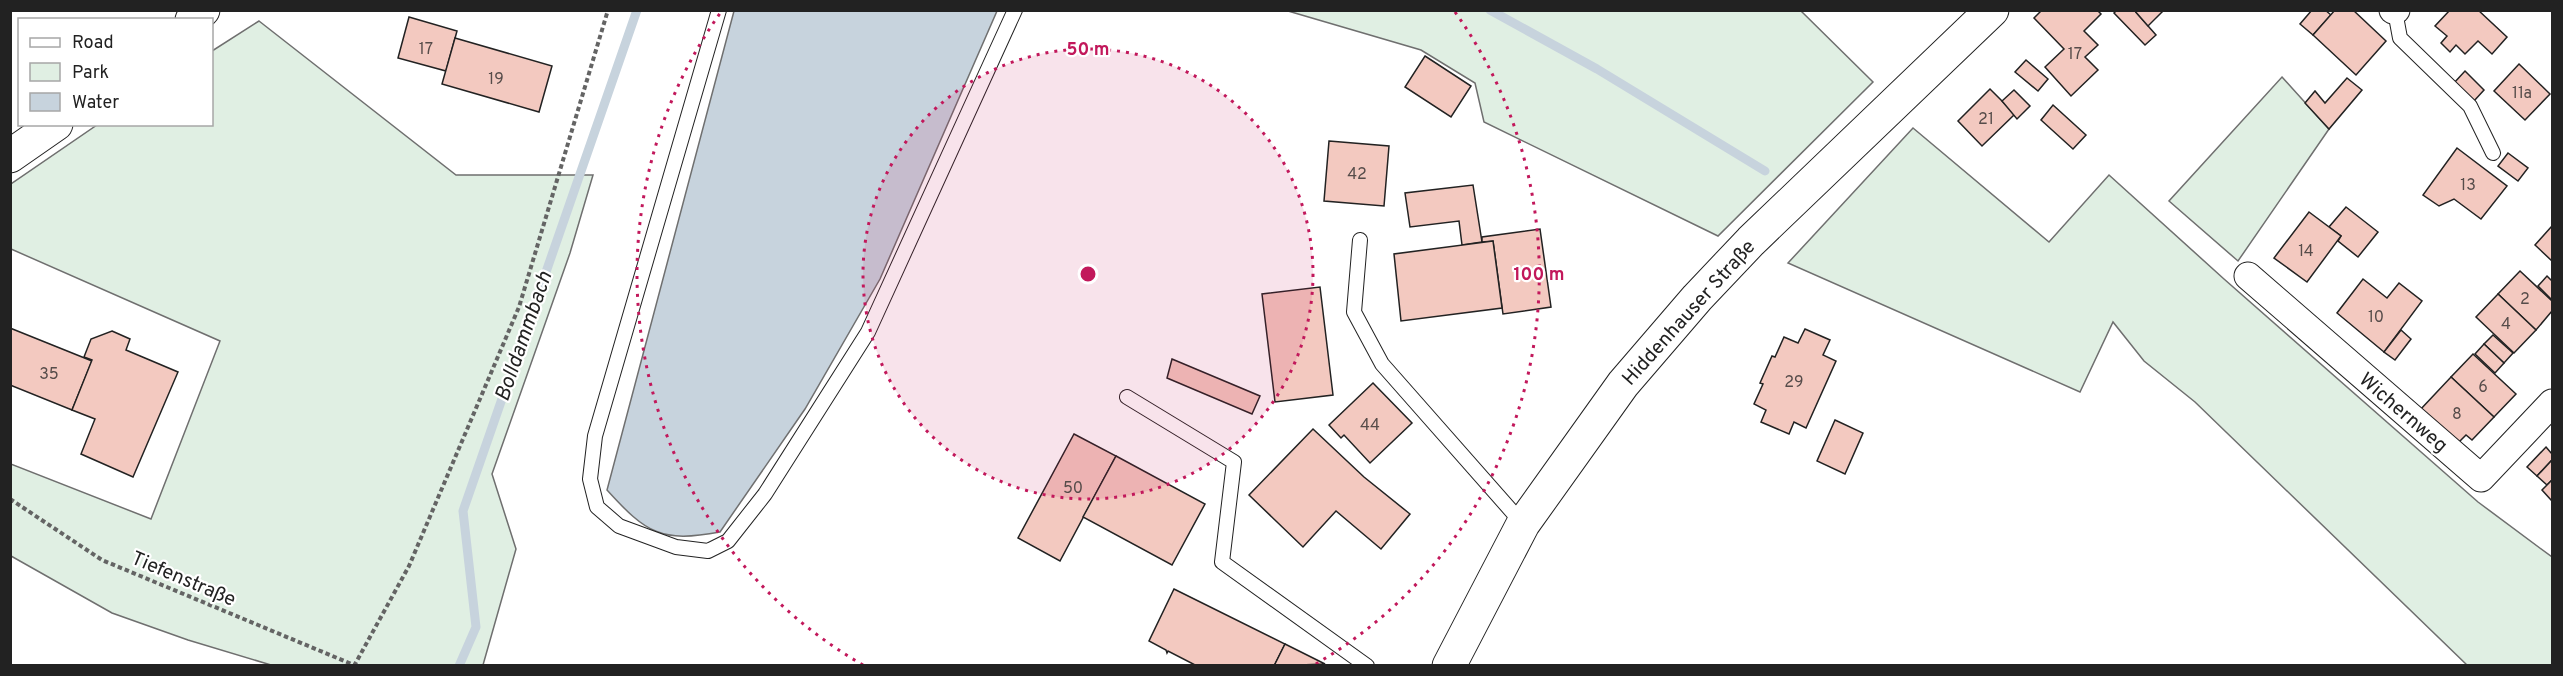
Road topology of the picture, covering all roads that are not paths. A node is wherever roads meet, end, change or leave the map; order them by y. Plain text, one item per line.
1 (719, 10) edge
2 (1015, 10) edge
3 (1992, 10) edge
4 (2395, 11) edge
5 (53, 126) edge
6 (2493, 153) dead end
7 (10, 156) edge
8 (1360, 240) dead end
9 (2248, 276) dead end
10 (1127, 397) dead end
11 (2553, 403) edge
12 (1523, 524) junction
13 (1367, 666) edge
14 (1449, 666) edge

1 - 2 lane
3 - 12 street, Hiddenhauser Straße
4 - 6 lane
5 - 7 street
8 - 12 lane
9 - 11 street, Wichernweg
10 - 13 lane
12 - 14 street, Hiddenhauser Straße

